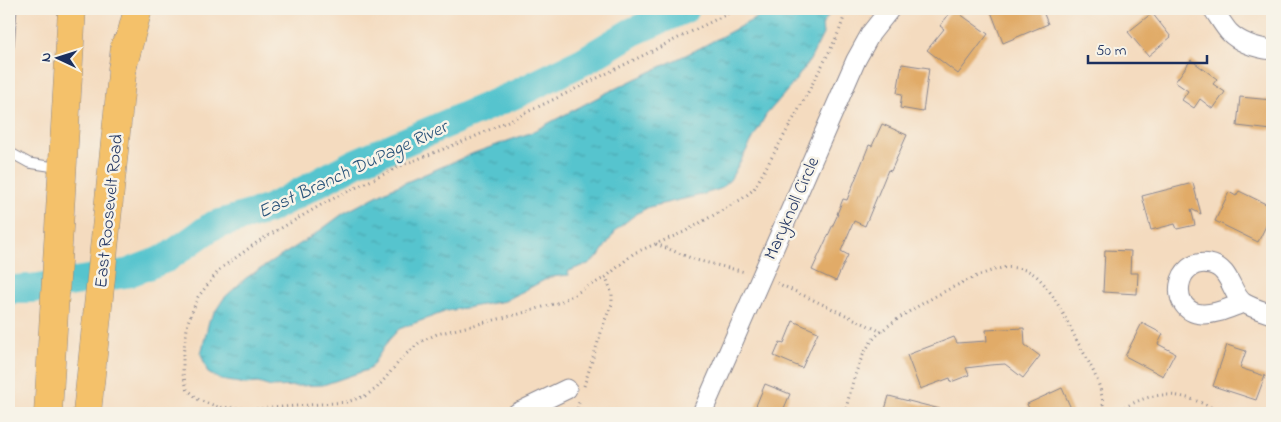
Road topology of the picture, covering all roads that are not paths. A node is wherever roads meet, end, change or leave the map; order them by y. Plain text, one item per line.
1 (12, 9) edge
2 (72, 9) edge
3 (130, 9) edge
4 (138, 9) edge
5 (890, 9) edge
6 (1213, 9) edge
7 (9, 46) edge
8 (1272, 50) edge
9 (122, 69) junction
10 (9, 150) edge
11 (63, 168) junction
12 (1243, 303) dead end
13 (1272, 314) edge
14 (567, 388) dead end
15 (48, 413) edge
16 (87, 413) edge
17 (517, 413) edge
18 (702, 413) edge

1 - 7 lane
2 - 11 main road
3 - 9 main road, East Roosevelt Road
4 - 9 main road
5 - 18 street, Maryknoll Circle
6 - 8 street
9 - 16 main road, East Roosevelt Road
10 - 11 lane
11 - 15 main road
12 - 13 street
14 - 17 street

